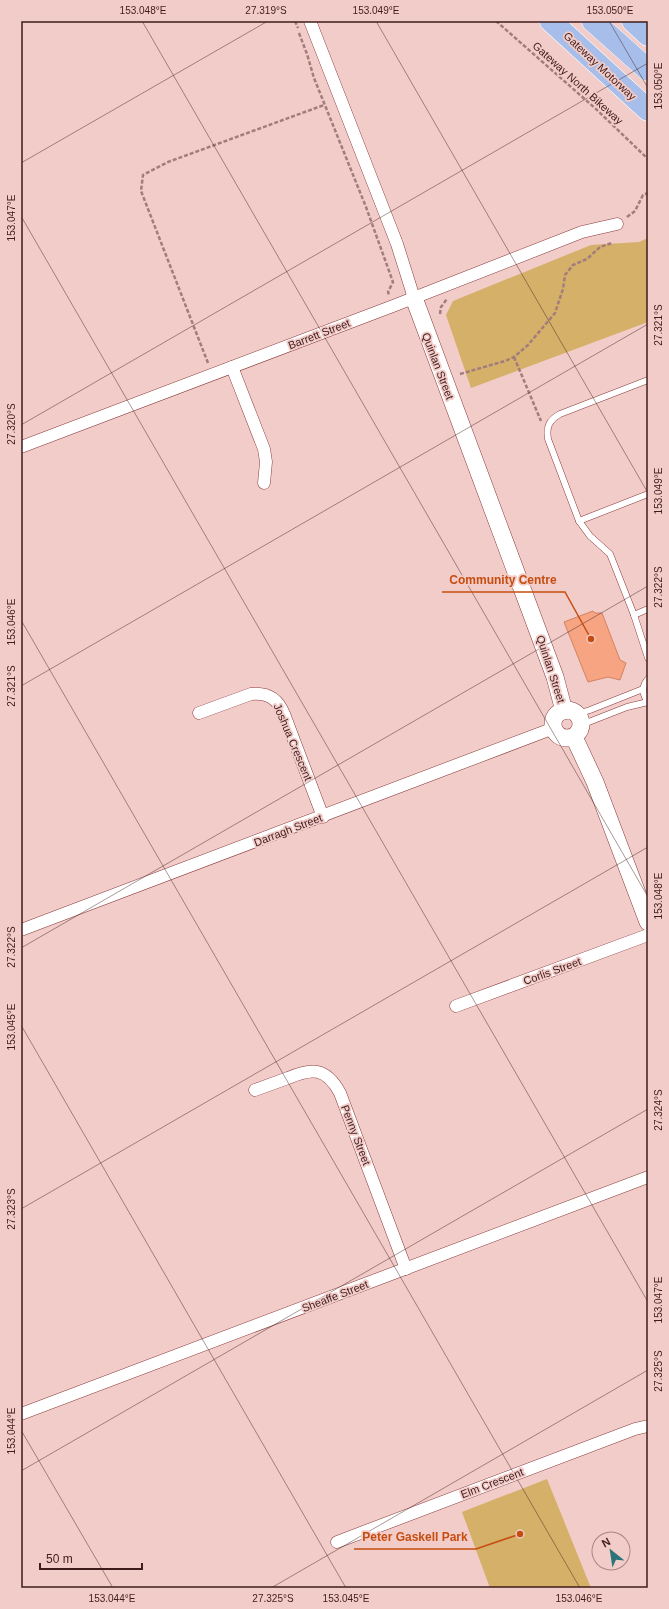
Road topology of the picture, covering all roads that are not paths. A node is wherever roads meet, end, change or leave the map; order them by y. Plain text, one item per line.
1 (310, 21) edge
2 (551, 21) edge
3 (592, 21) edge
4 (632, 21) edge
5 (648, 35) edge
6 (648, 70) edge
7 (648, 110) edge
8 (617, 224) road end
9 (414, 298) junction
10 (232, 367) junction
11 (648, 380) edge
12 (21, 447) edge
13 (264, 483) dead end
14 (648, 494) edge
15 (579, 521) junction
16 (648, 609) edge
17 (634, 614) junction
18 (648, 658) edge
19 (648, 679) edge
20 (643, 688) junction
21 (648, 702) edge
22 (199, 713) dead end
23 (574, 722) junction
24 (554, 728) joint
25 (323, 817) junction
26 (648, 922) edge
27 (21, 930) edge
28 (648, 936) edge
29 (456, 1006) dead end
30 (255, 1090) dead end
31 (648, 1177) edge
32 (406, 1269) junction
33 (21, 1414) edge
34 (648, 1426) edge
35 (337, 1542) dead end

1 - 9 street, Quinlan Street
2 - 7 highway, Gateway Motorway
3 - 6 highway
4 - 5 highway
8 - 9 street, Barrett Street
9 - 10 street, Barrett Street
9 - 23 street, Quinlan Street
10 - 12 street, Barrett Street
10 - 13 street
11 - 15 lane
14 - 15 lane
15 - 17 lane
16 - 17 lane
17 - 18 lane
19 - 20 lane
20 - 21 lane
20 - 23 lane
21 - 23 lane
22 - 25 street, Joshua Crescent
23 - 24 street
23 - 26 street, Quinlan Street
24 - 25 street, Darragh Street
25 - 27 street, Darragh Street
28 - 29 street, Corlis Street
30 - 32 street, Penny Street
31 - 32 street, Sheaffe Street
32 - 33 street, Sheaffe Street
34 - 35 street, Elm Crescent

